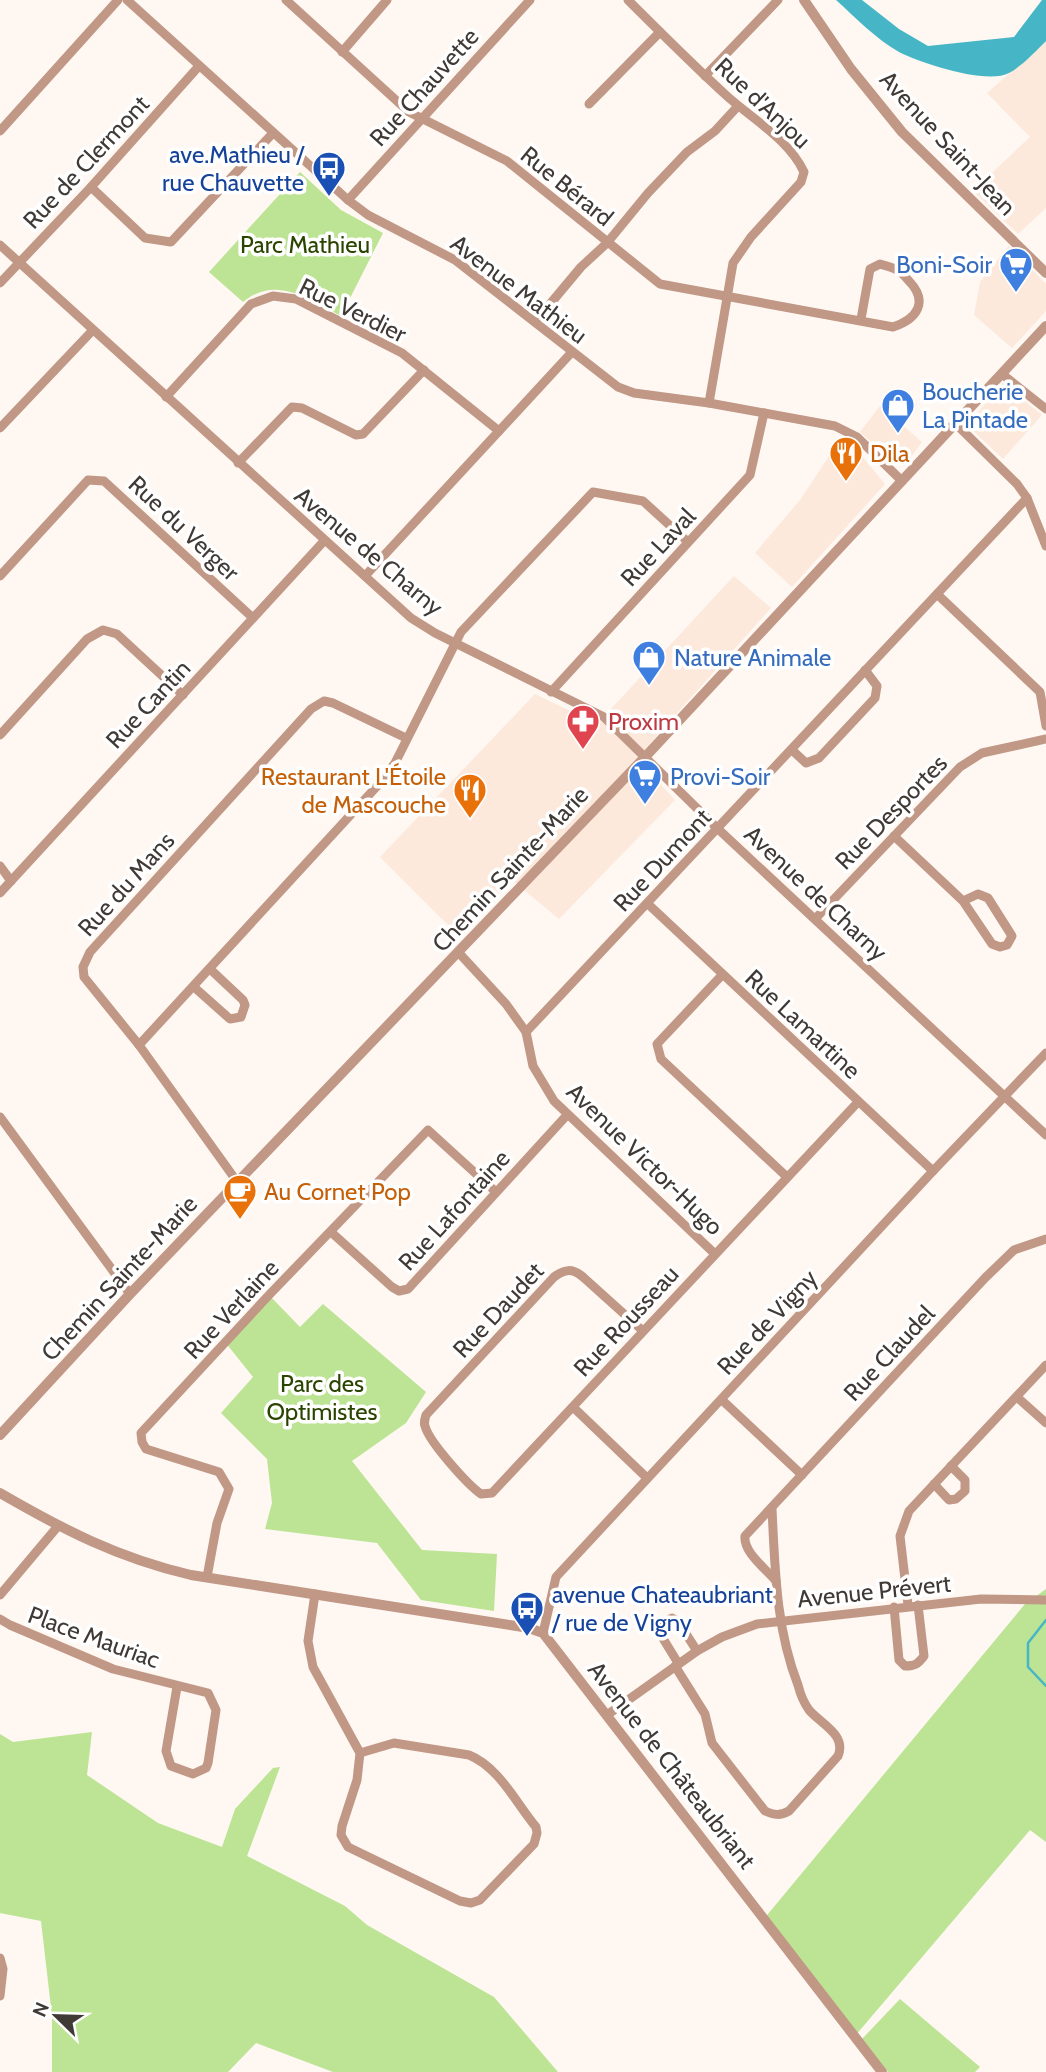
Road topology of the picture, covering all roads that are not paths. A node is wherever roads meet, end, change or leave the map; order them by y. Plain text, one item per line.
1 (118, 0) edge
2 (127, 0) edge
3 (286, 0) edge
4 (387, 0) edge
5 (530, 0) edge
6 (628, 0) edge
7 (778, 0) edge
8 (804, 0) edge
9 (660, 33) junction
10 (342, 51) junction
11 (199, 66) junction
12 (705, 76) junction
13 (589, 104) dead end
14 (738, 106) junction
15 (420, 119) junction
16 (0, 131) edge
17 (273, 133) junction
18 (91, 187) junction
19 (348, 200) junction
20 (607, 243) junction
21 (0, 245) edge
22 (19, 263) junction
23 (1046, 273) edge
24 (0, 283) edge
25 (726, 297) junction
26 (861, 319) junction
27 (535, 321) junction
28 (1046, 326) edge
29 (92, 331) junction
30 (572, 352) junction
31 (424, 370) junction
32 (1002, 374) junction
33 (166, 397) junction
34 (709, 403) junction
35 (1046, 409) edge
36 (764, 412) junction
37 (956, 424) junction
38 (0, 428) edge
39 (499, 431) junction
40 (239, 463) junction
41 (902, 481) junction
42 (1027, 498) junction
43 (324, 541) junction
44 (688, 542) junction
45 (1046, 546) edge
46 (0, 576) edge
47 (365, 576) junction
48 (937, 594) junction
49 (253, 618) junction
50 (455, 642) junction
51 (864, 670) junction
52 (551, 692) junction
53 (183, 695) junction
54 (1046, 726) edge
55 (0, 734) edge
56 (406, 738) junction
57 (1046, 739) edge
58 (792, 750) junction
59 (646, 757) junction
60 (717, 828) junction
61 (894, 836) junction
62 (0, 866) edge
63 (11, 881) junction
64 (0, 893) edge
65 (963, 901) junction
66 (648, 904) junction
67 (816, 919) junction
68 (459, 953) junction
69 (211, 970) junction
70 (722, 975) junction
71 (194, 987) junction
72 (526, 1032) junction
73 (139, 1045) junction
74 (1046, 1053) edge
75 (1005, 1097) junction
76 (858, 1102) junction
77 (567, 1115) junction
78 (0, 1117) edge
79 (1046, 1135) edge
80 (933, 1171) junction
81 (787, 1177) junction
82 (238, 1183) junction
83 (496, 1192) junction
84 (331, 1232) junction
85 (1046, 1240) edge
86 (715, 1254) junction
87 (130, 1294) junction
88 (643, 1331) junction
89 (1046, 1365) edge
90 (1017, 1396) junction
91 (722, 1400) junction
92 (573, 1406) junction
93 (1046, 1423) edge
94 (425, 1425) joint
95 (0, 1435) edge
96 (951, 1466) junction
97 (803, 1475) junction
98 (647, 1478) junction
99 (934, 1484) junction
100 (0, 1493) edge
101 (772, 1509) junction
102 (58, 1526) junction
103 (207, 1577) junction
104 (776, 1581) junction
105 (316, 1594) junction
106 (0, 1595) edge
107 (1046, 1600) edge
108 (913, 1605) junction
109 (894, 1607) junction
110 (0, 1619) edge
111 (780, 1621) junction
112 (543, 1633) junction
113 (697, 1651) junction
114 (676, 1665) junction
115 (177, 1687) junction
116 (607, 1715) junction
117 (360, 1753) junction
118 (0, 1958) edge
119 (0, 1996) edge
120 (882, 2072) edge

1 - 16 street
2 - 11 street, Avenue Mathieu
3 - 10 street, Rue Bérard
4 - 10 street
5 - 15 street, Rue Chauvette
6 - 9 street, Rue d'Anjou
7 - 12 street
8 - 23 street, Avenue Saint-Jean
9 - 12 street, Rue d'Anjou
9 - 13 street
10 - 15 street, Rue Bérard
11 - 17 street, Avenue Mathieu
11 - 18 street, Rue de Clermont
12 - 14 street, Rue d'Anjou
14 - 20 street
14 - 25 street, Rue d'Anjou
15 - 19 street, Rue Chauvette
15 - 20 street, Rue Bérard
17 - 18 street
17 - 19 street, Avenue Mathieu
18 - 22 street, Rue de Clermont
19 - 27 street, Avenue Mathieu
20 - 25 street, Rue Bérard
20 - 27 street
21 - 22 street, Avenue de Charny
22 - 24 street, Rue de Clermont
22 - 29 street, Avenue de Charny
25 - 26 street, Rue Bérard
25 - 34 street, Rue d'Anjou
26 - 26 street, Rue Bérard
27 - 30 street, Avenue Mathieu
28 - 32 street, Chemin Sainte-Marie
29 - 33 street, Avenue de Charny
29 - 38 street
30 - 34 street, Avenue Mathieu
30 - 39 street
31 - 33 street, Rue Verdier
31 - 39 street, Rue Verdier
31 - 40 street
32 - 35 street
32 - 37 street, Chemin Sainte-Marie
33 - 40 street, Avenue de Charny
34 - 36 street, Avenue Mathieu
36 - 41 street, Avenue Mathieu
36 - 44 street, Rue Laval
37 - 41 street, Chemin Sainte-Marie
37 - 42 street
39 - 47 street
40 - 43 street, Avenue de Charny
41 - 59 street, Chemin Sainte-Marie
42 - 45 street
42 - 48 street, Rue Dumont
43 - 47 street, Avenue de Charny
43 - 49 street, Rue Cantin
44 - 50 street
44 - 52 street, Rue Laval
46 - 49 street, Rue du Verger
47 - 50 street, Avenue de Charny
48 - 51 street, Rue Dumont
48 - 54 street
49 - 53 street, Rue Cantin
50 - 52 street, Avenue de Charny
50 - 56 street
51 - 58 street, Rue Dumont
51 - 58 street
52 - 59 street, Avenue de Charny
53 - 55 street
53 - 63 street, Rue Cantin
56 - 69 street
56 - 73 street, Rue du Mans
57 - 61 street, Rue Desportes
58 - 60 street, Rue Dumont
59 - 60 street, Avenue de Charny
59 - 68 street, Chemin Sainte-Marie
60 - 66 street, Rue Dumont
60 - 67 street, Avenue de Charny
61 - 65 street
61 - 67 street, Rue Desportes
62 - 63 street
63 - 64 street, Rue Cantin
65 - 65 street
66 - 70 street, Rue Lamartine
66 - 72 street, Rue Dumont
67 - 75 street, Avenue de Charny
68 - 72 street, Avenue Victor-Hugo
68 - 82 street, Chemin Sainte-Marie
69 - 71 street
69 - 71 street
70 - 76 street, Rue Lamartine
70 - 81 street
71 - 73 street
72 - 77 street, Avenue Victor-Hugo
73 - 82 street, Rue du Mans
74 - 75 street, Rue de Vigny
75 - 79 street, Avenue de Charny
75 - 80 street, Rue de Vigny
76 - 80 street, Rue Lamartine
76 - 81 street, Rue Rousseau
77 - 83 street, Rue Lafontaine
77 - 86 street, Avenue Victor-Hugo
78 - 87 street
80 - 91 street, Rue de Vigny
81 - 86 street, Rue Rousseau
82 - 87 street, Chemin Sainte-Marie
83 - 84 street, Rue Lafontaine
83 - 84 street, Rue Verlaine
84 - 103 street, Rue Verlaine
85 - 97 street, Rue Claudel
86 - 88 street, Rue Rousseau
87 - 95 street, Chemin Sainte-Marie
88 - 92 street, Rue Rousseau
88 - 94 street, Rue Daudet
89 - 90 street
90 - 93 street
90 - 96 street
91 - 97 street
91 - 98 street, Rue de Vigny
92 - 94 street, Rue Rousseau
92 - 98 street
96 - 99 street
96 - 99 street
97 - 101 street, Rue Claudel
98 - 112 street, Rue de Vigny
99 - 108 street
100 - 102 street
101 - 104 street
101 - 104 street, Rue Claudel
102 - 103 street
102 - 106 street, Place Mauriac
103 - 105 street
104 - 111 street
105 - 112 street
105 - 117 street
107 - 108 street, Avenue Prévert
108 - 109 street, Avenue Prévert
108 - 109 street
109 - 111 street, Avenue Prévert
110 - 115 street, Place Mauriac
111 - 113 street, Avenue Prévert
111 - 114 street
112 - 116 street, Avenue de Châteaubriant
113 - 114 street, Avenue Prévert
113 - 114 street
114 - 116 street, Avenue Prévert
115 - 115 street, Place Mauriac
116 - 120 street, Avenue de Châteaubriant
117 - 117 street
118 - 119 street

